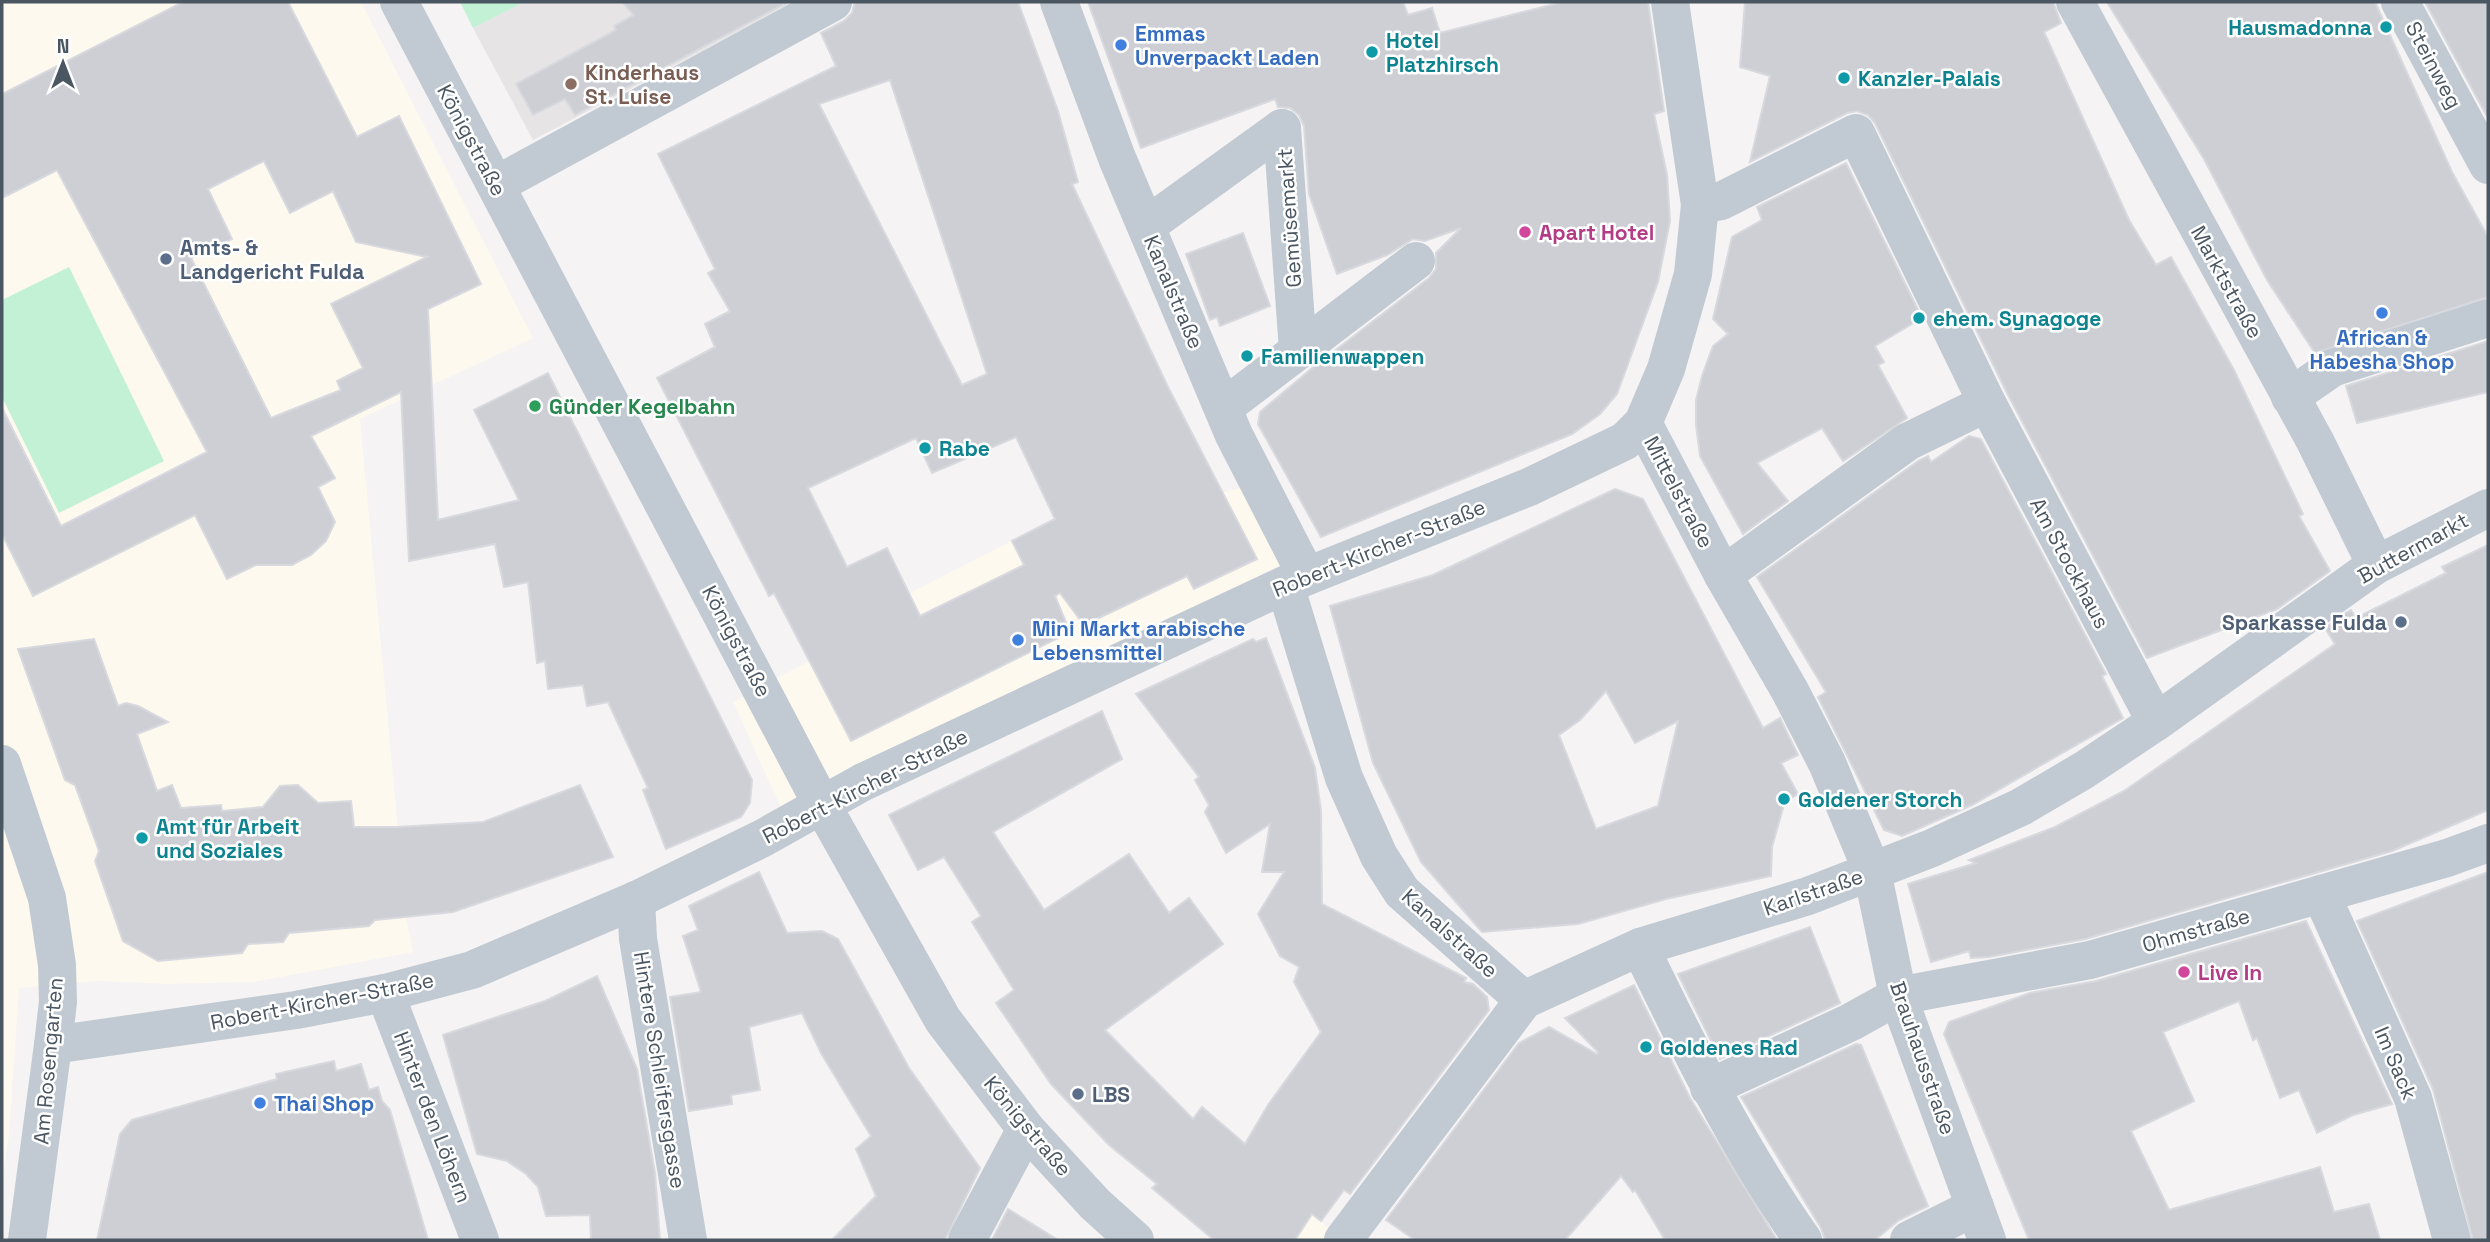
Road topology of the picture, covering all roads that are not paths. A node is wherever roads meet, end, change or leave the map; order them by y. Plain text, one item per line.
1 (399, 2) edge
2 (833, 2) edge
3 (1059, 2) edge
4 (1670, 2) edge
5 (2075, 2) edge
6 (2400, 2) edge
7 (2488, 165) edge
8 (496, 185) junction
9 (1700, 205) junction
10 (1146, 226) junction
11 (1416, 261) dead end
12 (2488, 318) edge
13 (1298, 351) junction
14 (2290, 397) junction
15 (1987, 403) junction
16 (1223, 408) junction
17 (1643, 423) junction
18 (2488, 508) edge
19 (2376, 565) junction
20 (1723, 575) junction
21 (1296, 580) junction
22 (2339, 589) joint
23 (2156, 722) junction
24 (2, 764) edge
25 (822, 806) junction
26 (2488, 843) edge
27 (1872, 871) junction
28 (2321, 894) junction
29 (636, 900) junction
30 (1640, 947) junction
31 (385, 993) junction
32 (1898, 996) junction
33 (1524, 1000) junction
34 (53, 1045) junction
35 (1709, 1088) junction
36 (1026, 1129) junction
37 (1981, 1224) edge
38 (27, 1240) edge
39 (480, 1240) edge
40 (688, 1240) edge
41 (967, 1240) edge
42 (1135, 1240) edge
43 (1343, 1240) edge
44 (1803, 1240) edge
45 (1909, 1240) edge
46 (2452, 1240) edge

1 - 8 street, Königstraße
2 - 8 street
3 - 10 street, Kanalstraße
4 - 9 street, Mittelstraße
5 - 14 street, Marktstraße
6 - 7 street, Steinweg
8 - 25 street, Königstraße
9 - 15 street, Am Stockhaus
9 - 17 street, Mittelstraße
10 - 13 street, Gemüsemarkt
10 - 16 street, Kanalstraße
11 - 13 street
12 - 14 street
13 - 16 street
14 - 19 street, Marktstraße
15 - 20 street
15 - 23 street, Am Stockhaus
16 - 21 street, Kanalstraße
17 - 20 street, Mittelstraße
17 - 21 street, Robert-Kircher-Straße
18 - 19 street, Buttermarkt
19 - 22 street, Buttermarkt
20 - 27 street, Mittelstraße
21 - 25 street, Robert-Kircher-Straße
21 - 33 street, Kanalstraße
22 - 23 street, Karlstraße
23 - 27 street, Karlstraße
24 - 34 street, Am Rosengarten
25 - 29 street, Robert-Kircher-Straße
25 - 36 street, Königstraße
26 - 28 street, Ohmstraße
27 - 30 street, Karlstraße
27 - 32 street, Brauhausstraße
28 - 32 street, Ohmstraße
28 - 46 street, Im Sack
29 - 31 street, Robert-Kircher-Straße
29 - 40 street, Hintere Schleifersgasse
30 - 33 street, Karlstraße
30 - 35 street
31 - 34 street, Robert-Kircher-Straße
31 - 39 street, Hinter den Löhern
32 - 35 street, Ohmstraße
32 - 37 street, Brauhausstraße
33 - 43 street, Karlstraße
34 - 38 street, Am Rosengarten
35 - 44 street
36 - 41 street
36 - 42 street, Königstraße
37 - 45 street

